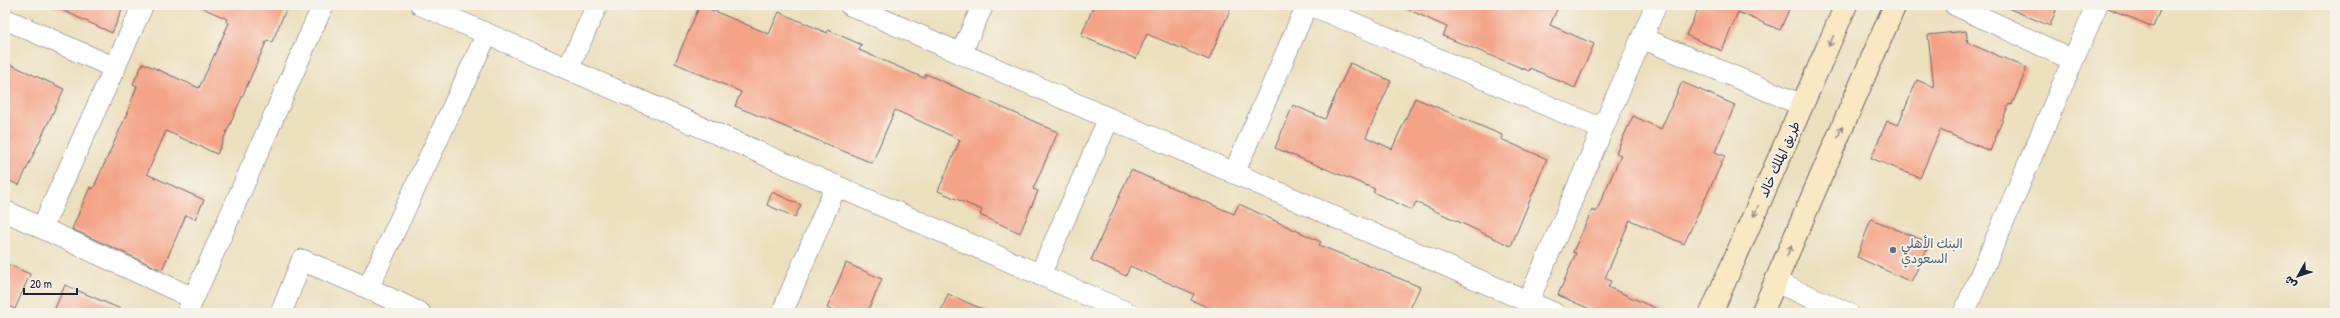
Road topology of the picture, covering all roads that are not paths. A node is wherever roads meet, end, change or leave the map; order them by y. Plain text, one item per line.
1 (143, 5) edge
2 (323, 5) edge
3 (421, 5) edge
4 (597, 5) edge
5 (850, 5) edge
6 (983, 5) edge
7 (1307, 5) edge
8 (1311, 5) edge
9 (1656, 5) edge
10 (1846, 5) edge
11 (1895, 5) edge
12 (1955, 5) edge
13 (2097, 5) edge
14 (5, 19) edge
15 (487, 34) junction
16 (1642, 38) junction
17 (961, 53) junction
18 (2073, 60) junction
19 (114, 68) junction
20 (568, 69) junction
21 (1802, 105) junction
22 (1109, 118) junction
23 (1602, 129) junction
24 (1234, 173) junction
25 (836, 186) junction
26 (5, 211) edge
27 (42, 228) junction
28 (1040, 275) junction
29 (1775, 282) junction
30 (368, 288) junction
31 (1528, 302) junction
32 (190, 305) edge
33 (281, 313) edge
34 (420, 313) edge
35 (782, 313) edge
36 (1128, 313) edge
37 (1554, 313) edge
38 (1711, 313) edge
39 (1762, 313) edge
40 (1848, 313) edge
41 (1964, 313) edge

1 - 19 street
2 - 32 street
3 - 15 street
4 - 20 street
5 - 17 street
6 - 17 street
7 - 24 street
8 - 23 street
9 - 16 street
10 -> 21 main road, طريق الملك خالد
29 -> 11 main road
12 - 18 street
13 - 18 street
14 - 19 street
15 - 20 street
15 - 30 street
16 - 21 street
16 - 23 street
17 - 22 street
18 - 41 street
19 - 27 street
20 - 25 street
21 -> 38 main road, طريق الملك خالد
22 - 24 street
22 - 28 street
23 - 31 street
24 - 31 street
25 - 28 street
25 - 35 street
26 - 27 street
27 - 32 street
28 - 36 street
29 - 39 main road
29 - 40 street
30 - 33 street
30 - 34 street
31 - 37 street

